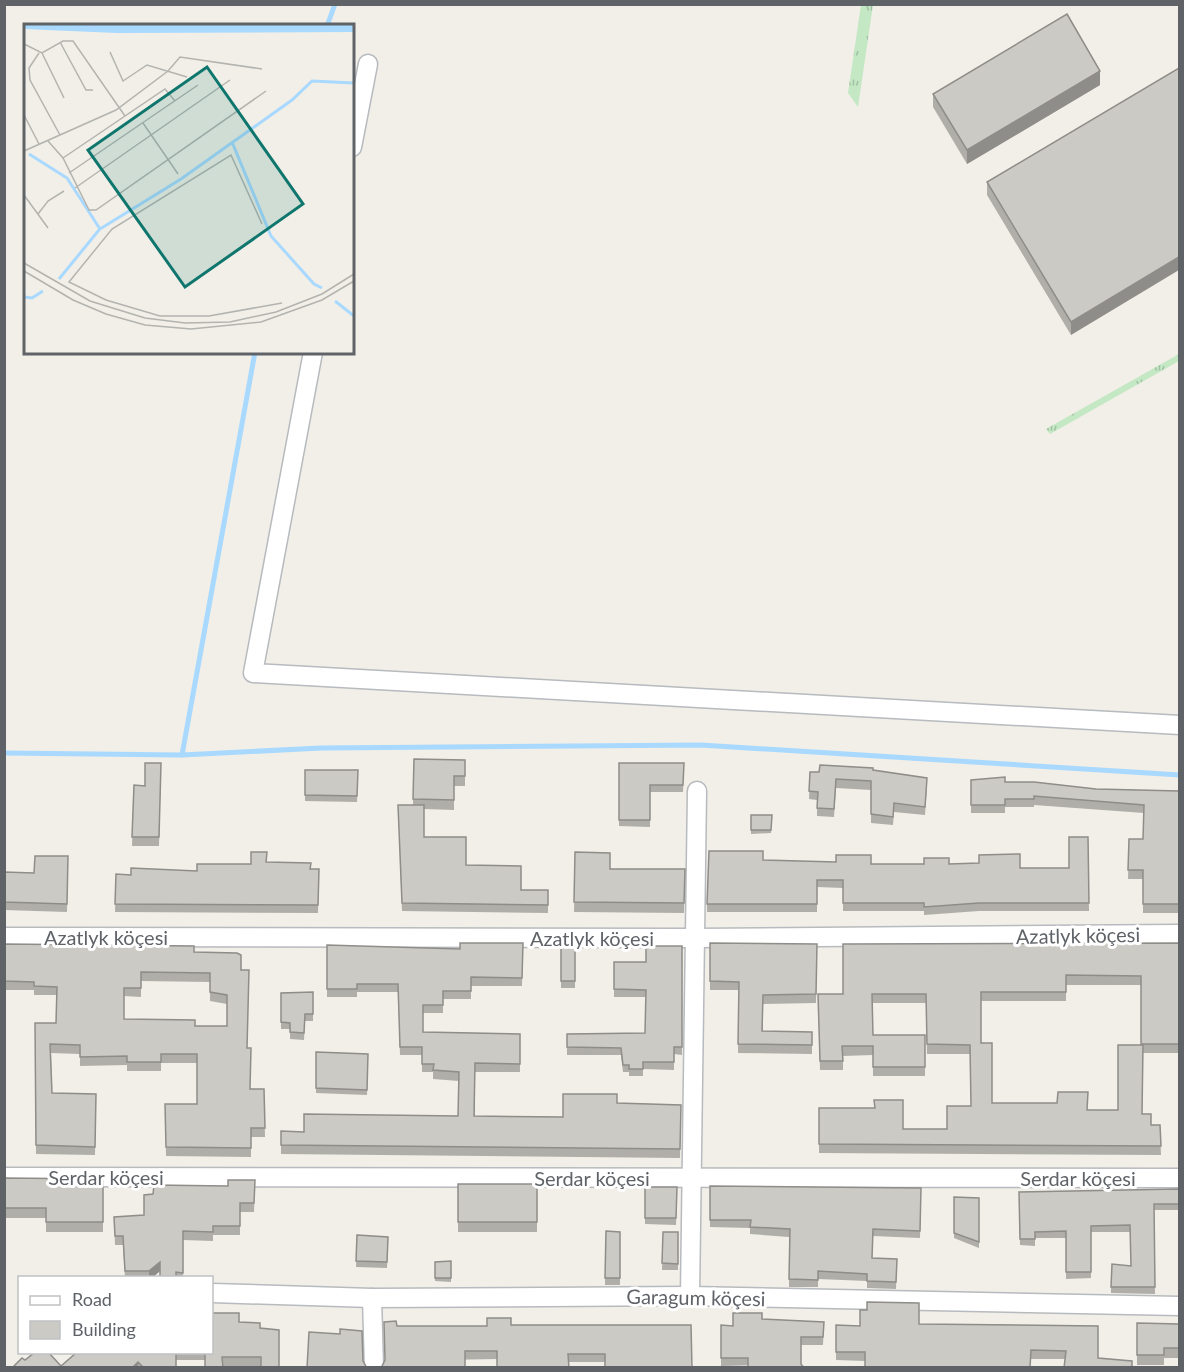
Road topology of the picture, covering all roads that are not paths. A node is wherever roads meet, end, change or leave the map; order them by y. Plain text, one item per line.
1 (368, 64) dead end
2 (354, 137) edge
3 (313, 354) edge
4 (1179, 725) edge
5 (697, 791) dead end
6 (1179, 933) edge
7 (4, 937) edge
8 (695, 938) junction
9 (4, 1177) edge
10 (1179, 1178) edge
11 (692, 1179) junction
12 (213, 1293) edge
13 (690, 1296) junction
14 (372, 1298) junction
15 (1179, 1306) edge
16 (374, 1368) edge

1 - 2 street
3 - 4 street
5 - 8 street
6 - 8 street, Azatlyk köçesi
7 - 8 street, Azatlyk köçesi
8 - 11 street
9 - 11 street, Serdar köçesi
10 - 11 street, Serdar köçesi
11 - 13 street
12 - 14 street, Garagum köçesi
13 - 14 street, Garagum köçesi
13 - 15 street, Garagum köçesi
14 - 16 street

